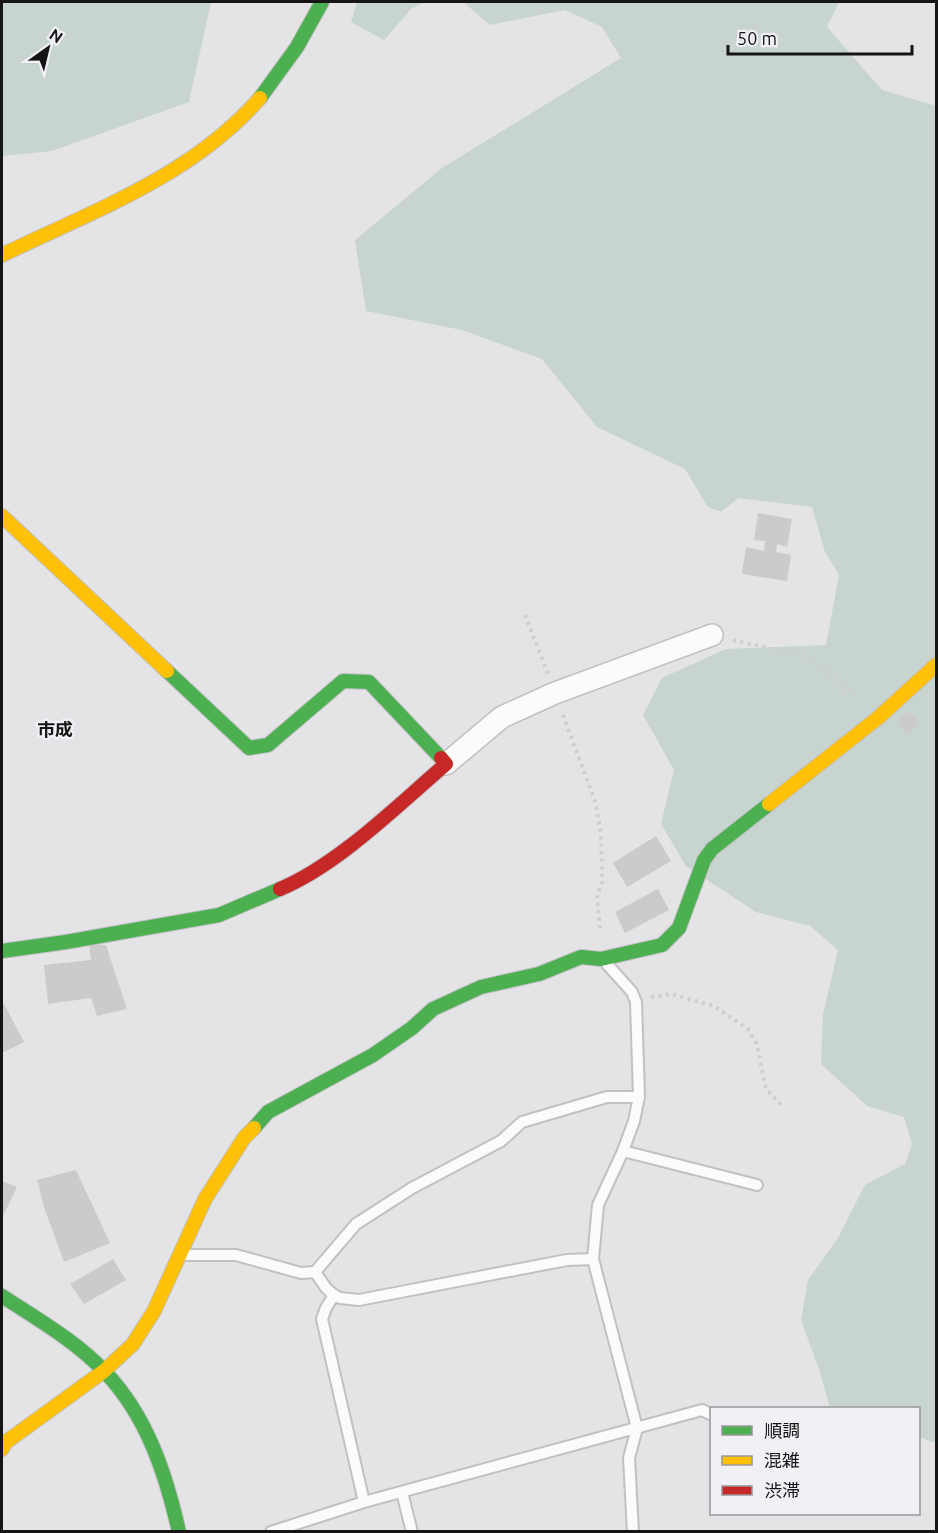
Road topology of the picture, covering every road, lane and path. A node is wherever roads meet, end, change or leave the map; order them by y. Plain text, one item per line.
1 (322, 2) edge
2 (2, 255) edge
3 (2, 516) edge
4 (525, 615) dead end
5 (712, 635) joint
6 (936, 665) edge
7 (555, 693) junction
8 (879, 717) junction
9 (446, 764) junction
10 (601, 936) dead end
11 (2, 951) edge
12 (601, 959) junction
13 (636, 1002) junction
14 (639, 1097) junction
15 (783, 1107) dead end
16 (623, 1151) junction
17 (757, 1185) dead end
18 (180, 1255) junction
19 (593, 1259) junction
20 (315, 1272) junction
21 (334, 1295) junction
22 (2, 1296) edge
23 (104, 1371) junction
24 (710, 1414) edge
25 (637, 1428) junction
26 (2, 1449) edge
27 (402, 1492) junction
28 (364, 1502) junction
29 (179, 1532) edge
30 (271, 1532) edge
31 (412, 1532) edge
32 (633, 1532) edge

1 - 2 street
3 - 9 street
4 - 7 path
5 - 7 street
5 - 8 path
6 - 8 street
7 - 9 street
7 - 10 path
8 - 12 street
9 - 11 street
12 - 13 lane
12 - 18 street
13 - 14 lane
13 - 15 path
14 - 16 lane
14 - 20 lane
16 - 17 lane
16 - 19 lane
18 - 20 lane
18 - 23 street
19 - 21 lane
19 - 25 lane
20 - 21 lane
21 - 28 lane
22 - 23 street
23 - 26 street
23 - 29 street
24 - 25 lane
25 - 27 lane
25 - 32 lane
27 - 28 lane
27 - 31 lane
28 - 30 lane

